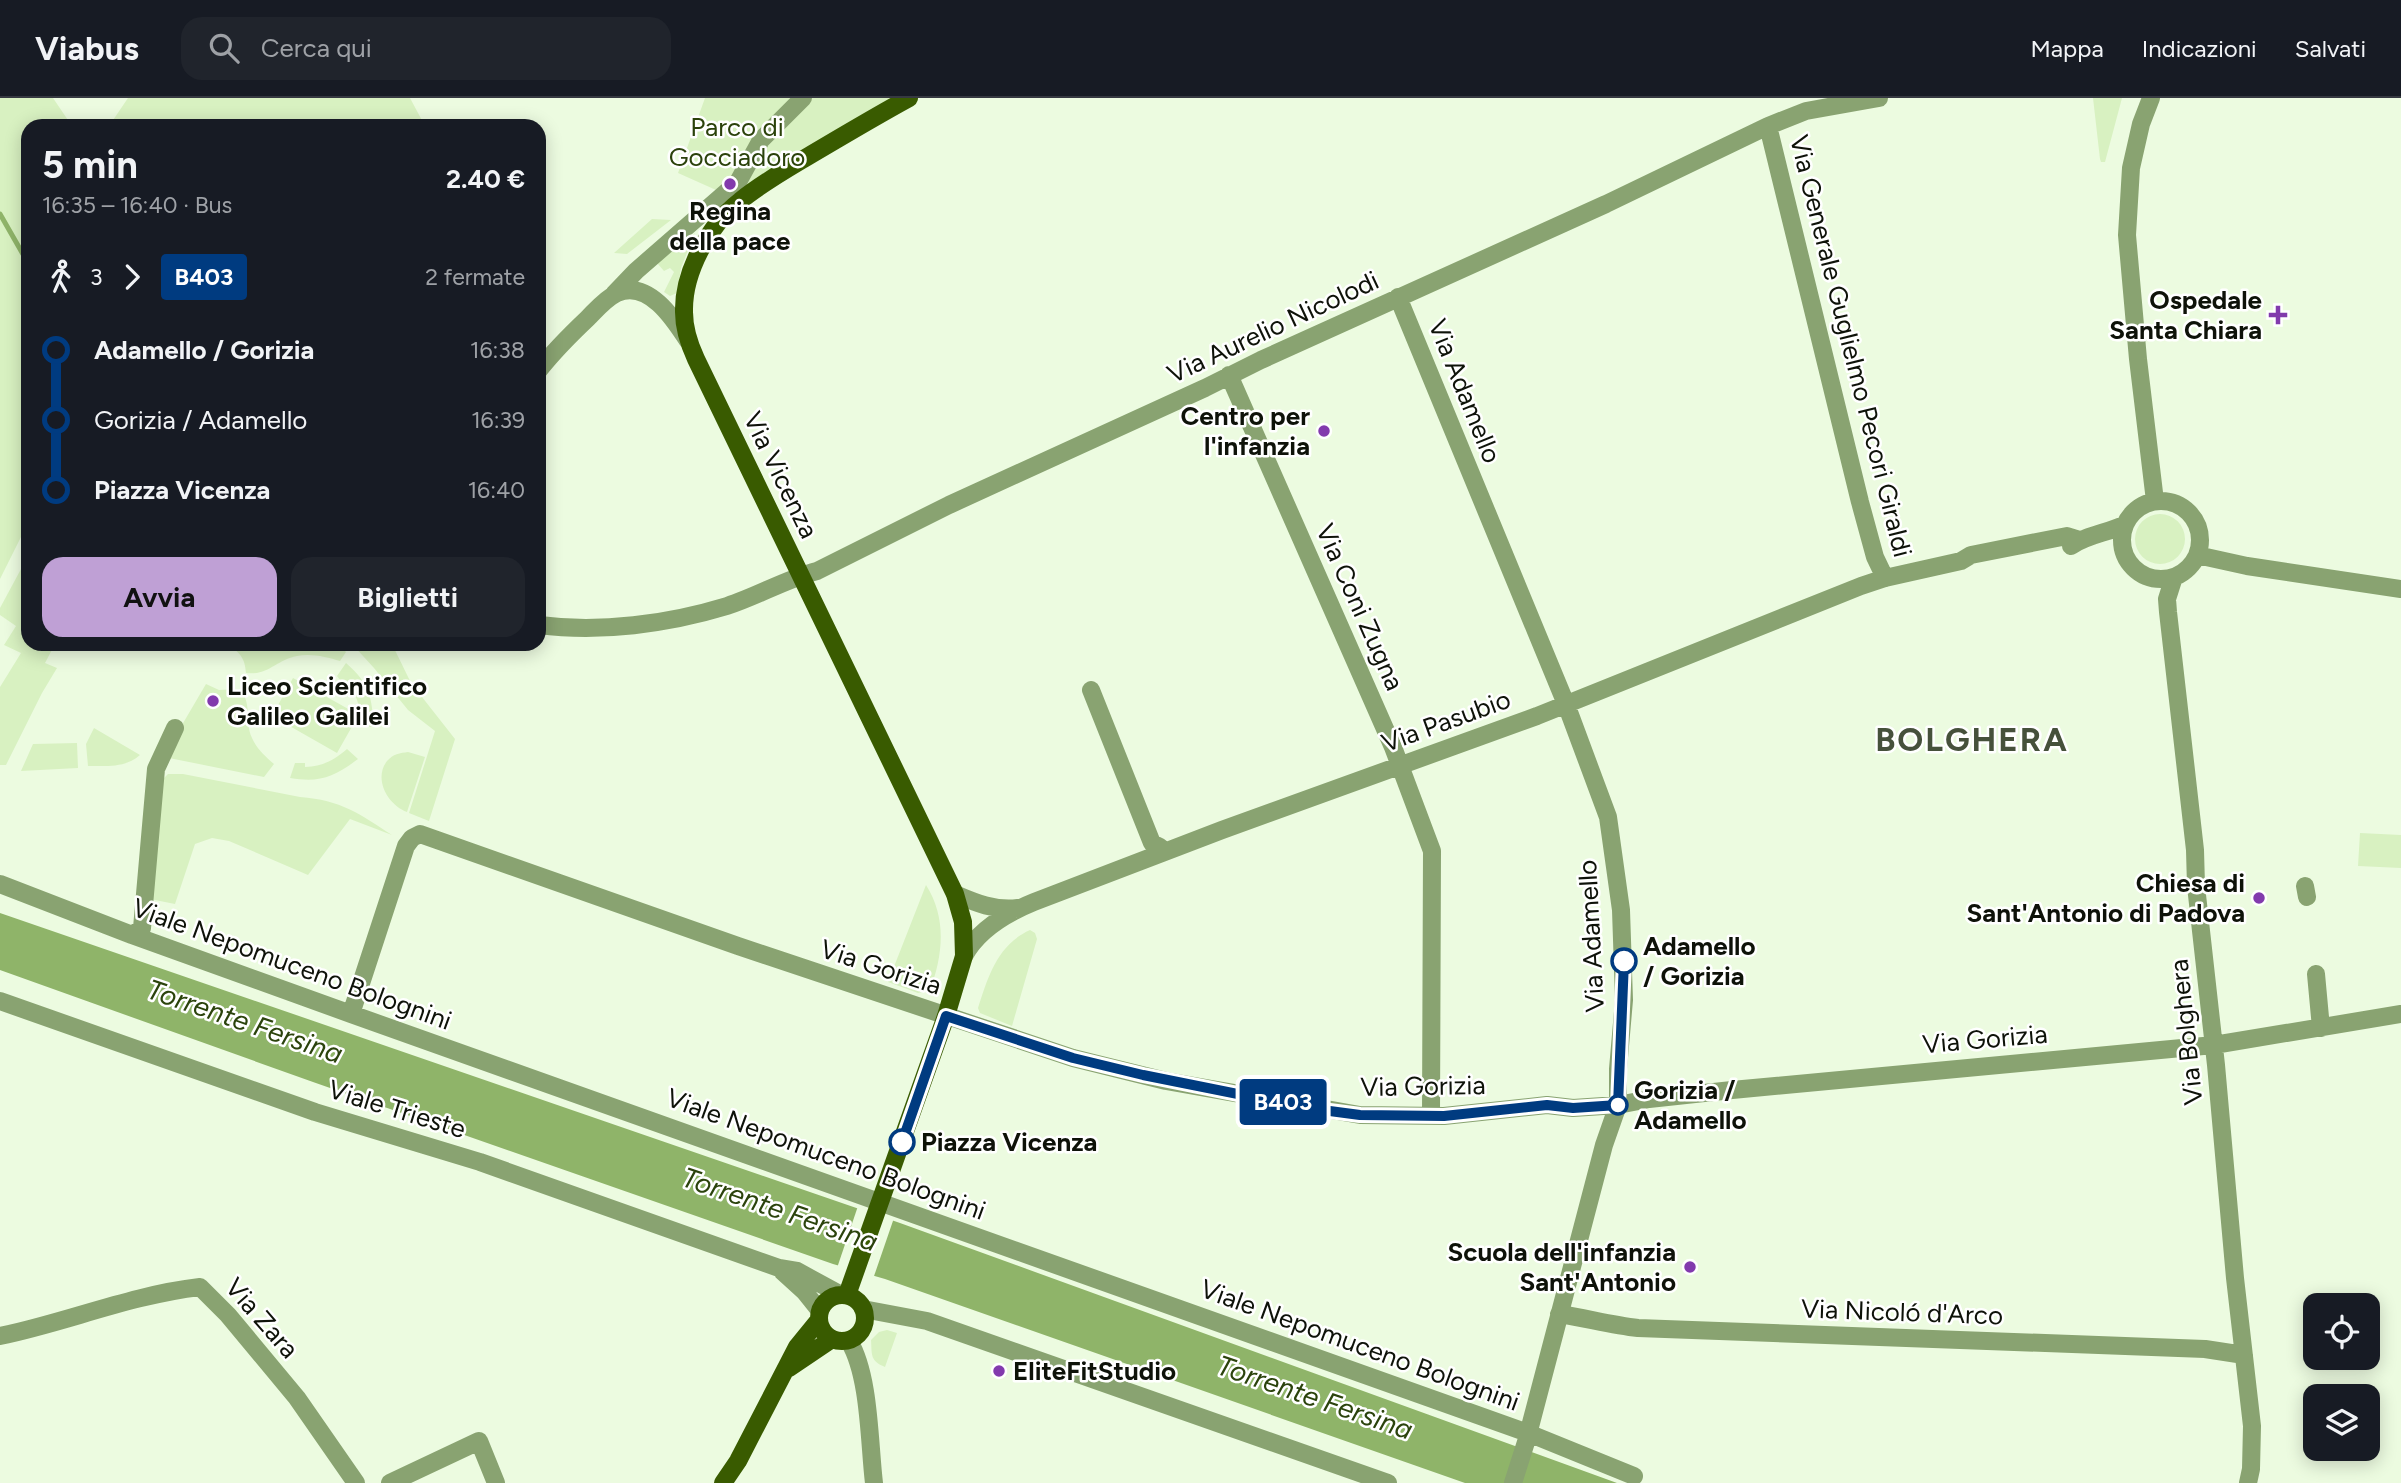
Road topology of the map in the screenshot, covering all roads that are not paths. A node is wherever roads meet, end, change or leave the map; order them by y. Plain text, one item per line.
1 (803, 98) edge
2 (909, 98) edge
3 (1879, 98) edge
4 (2151, 98) edge
5 (1768, 126) junction
6 (634, 274) junction
7 (638, 293) junction
8 (614, 294) junction
9 (685, 297) junction
10 (1398, 297) junction
11 (657, 301) junction
12 (688, 341) junction
13 (546, 362) edge
14 (1229, 375) junction
15 (2155, 501) junction
16 (2124, 525) junction
17 (2197, 555) junction
18 (800, 575) junction
19 (2174, 577) junction
20 (1885, 578) junction
21 (2401, 589) edge
22 (546, 625) edge
23 (1091, 690) dead end
24 (1566, 704) junction
25 (175, 728) dead end
26 (1400, 765) junction
27 (1162, 853) junction
28 (0, 884) edge
29 (955, 894) junction
30 (1022, 907) junction
31 (132, 935) junction
32 (964, 956) junction
33 (2316, 974) dead end
34 (0, 1001) edge
35 (351, 1014) junction
36 (2401, 1014) edge
37 (946, 1016) junction
38 (2322, 1028) junction
39 (2214, 1045) junction
40 (1618, 1105) junction
41 (1432, 1116) junction
42 (879, 1207) junction
43 (779, 1268) junction
44 (844, 1295) junction
45 (863, 1309) junction
46 (1559, 1314) junction
47 (819, 1316) junction
48 (0, 1336) edge
49 (840, 1340) junction
50 (2244, 1355) junction
51 (786, 1370) junction
52 (1527, 1438) junction
53 (1634, 1476) dead end
54 (356, 1483) edge
55 (390, 1483) edge
56 (496, 1483) edge
57 (723, 1483) edge
58 (874, 1483) edge
59 (1388, 1483) edge
60 (1513, 1483) edge
61 (2248, 1483) edge

1 - 6 street
2 - 9 main road, Via Vicenza
3 - 5 street, Via Aurelio Nicolodi
4 - 15 street
5 - 10 street, Via Aurelio Nicolodi
5 - 20 street, Via Generale Guglielmo Pecori Giraldi
6 - 7 street
6 - 8 street
7 - 8 street
7 - 11 street
8 - 13 street
9 - 11 street
9 - 12 main road, Via Vicenza
10 - 14 street, Via Aurelio Nicolodi
10 - 24 street, Via Adamello
11 - 12 street
12 - 18 main road, Via Vicenza
14 - 18 street, Via Aurelio Nicolodi
14 - 26 street, Via Coni Zugna
15 - 16 street
15 - 17 street
16 - 19 street
16 - 20 street, Via Pasubio
17 - 19 street
17 - 21 street
18 - 22 street, Via Aurelio Nicolodi
18 - 29 main road, Via Vicenza
19 - 39 street, Via Bolghera
20 - 24 street, Via Pasubio
23 - 27 street
24 - 26 street, Via Pasubio
24 - 40 street, Via Adamello
25 - 31 street
26 - 27 street, Via Pasubio
26 - 41 street, Via Coni Zugna
27 - 30 street, Via Pasubio
28 - 31 street, Viale Nepomuceno Bolognini
29 - 30 street, Via Pasubio
29 - 32 main road, Via Vicenza
30 - 32 street, Via Pasubio
31 - 35 street, Viale Nepomuceno Bolognini
32 - 37 main road
33 - 38 street
34 - 43 street, Viale Trieste
35 - 37 street, Via Gorizia
35 - 42 street, Viale Nepomuceno Bolognini
36 - 38 street, Via Gorizia
37 - 41 street, Via Gorizia
37 - 42 main road
38 - 39 street, Via Gorizia
39 - 40 street, Via Gorizia
39 - 50 street, Via Bolghera
40 - 41 street, Via Gorizia
40 - 46 street, Via Adamello
42 - 44 main road
42 - 52 street, Viale Nepomuceno Bolognini
43 - 44 street, Viale Trieste
43 - 47 street, Viale Trieste
44 - 45 main road
44 - 47 main road
45 - 49 main road
45 - 59 street
46 - 50 street, Via Nicoló d'Arco
46 - 52 street, Via Adamello
47 - 49 main road
47 - 51 main road
48 - 54 street, Via Zara
49 - 51 main road
49 - 58 street
50 - 61 street, Via Bolghera
51 - 57 main road
52 - 53 street, Viale Nepomuceno Bolognini
52 - 60 street, Via Adamello
55 - 56 street

